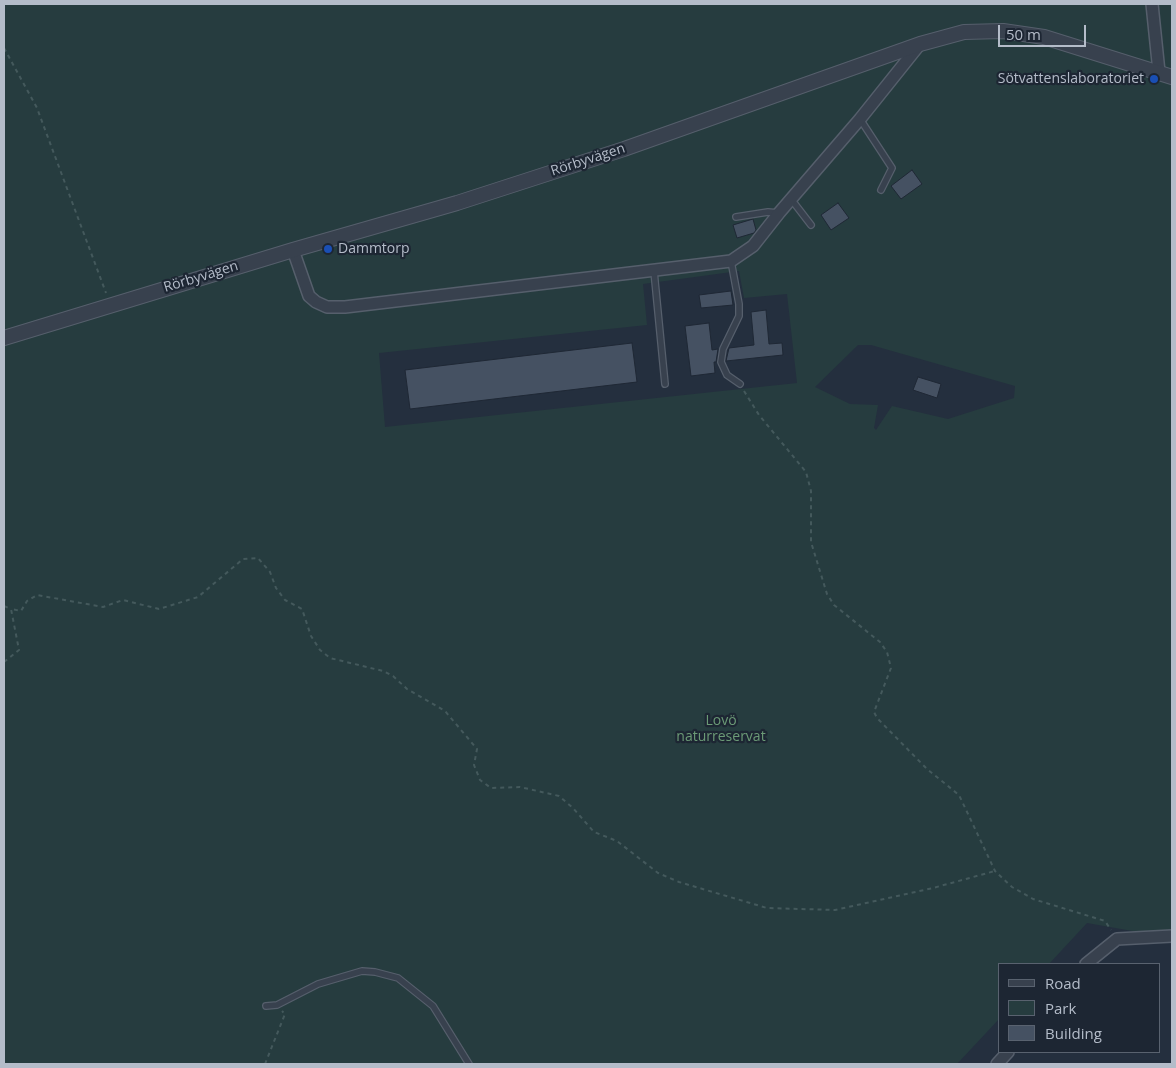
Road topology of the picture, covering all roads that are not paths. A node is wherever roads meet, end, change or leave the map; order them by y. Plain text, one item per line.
1 (1152, 4) edge
2 (920, 44) junction
3 (1166, 74) edge
4 (860, 119) junction
5 (881, 190) dead end
6 (791, 199) junction
7 (779, 213) junction
8 (736, 217) dead end
9 (811, 225) dead end
10 (293, 250) junction
11 (731, 261) junction
12 (654, 271) junction
13 (4, 338) edge
14 (665, 384) dead end
15 (740, 384) road end
16 (1172, 936) edge
17 (1087, 963) edge
18 (266, 1006) dead end
19 (1007, 1053) edge
20 (469, 1064) edge
21 (997, 1064) edge

1 - 3 street
2 - 3 street, Rörbyvägen
2 - 4 street
2 - 10 street, Rörbyvägen
4 - 5 lane
4 - 6 street
6 - 7 street
6 - 9 lane
7 - 8 lane
7 - 11 street
10 - 12 street
10 - 13 street, Rörbyvägen
11 - 12 street
11 - 15 lane
12 - 14 lane
16 - 17 street
18 - 20 lane
19 - 21 street

